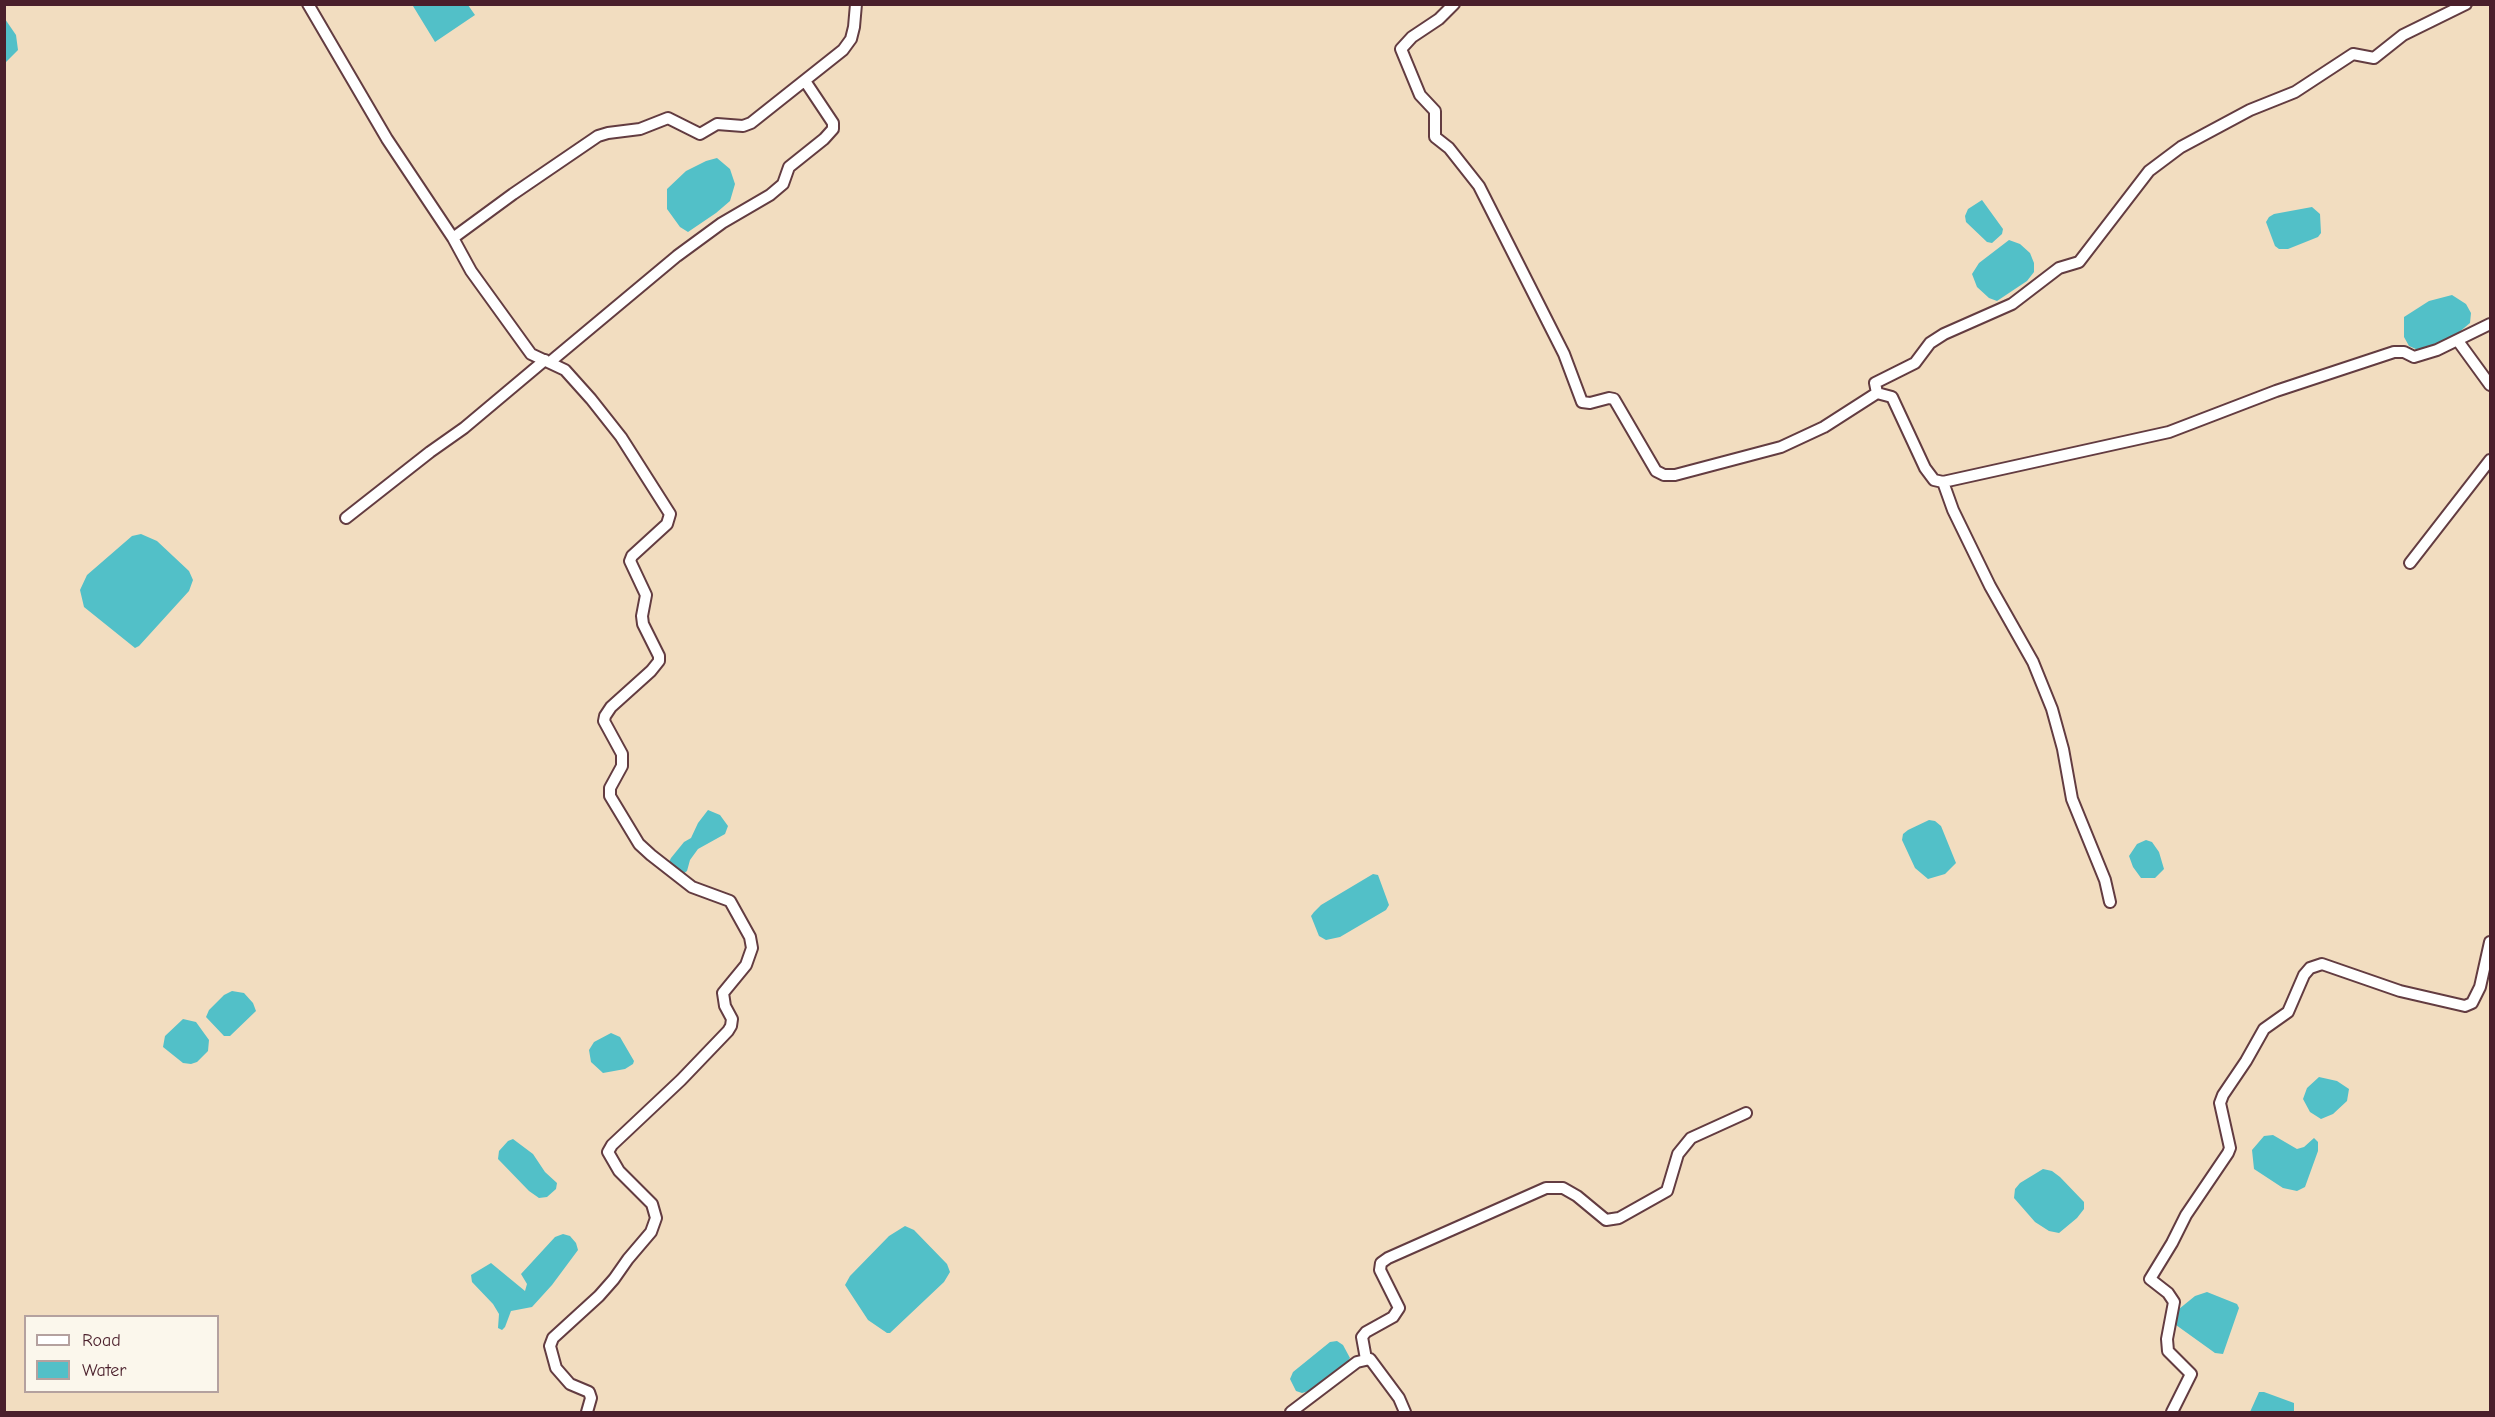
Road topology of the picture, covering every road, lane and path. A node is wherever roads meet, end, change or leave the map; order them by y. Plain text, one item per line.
1 (308, 4) edge
2 (856, 4) edge
3 (1454, 4) edge
4 (2466, 4) edge
5 (805, 81) junction
6 (453, 238) junction
7 (2490, 324) edge
8 (2458, 341) junction
9 (547, 361) junction
10 (2490, 385) edge
11 (1878, 393) junction
12 (2490, 460) edge
13 (1943, 482) junction
14 (346, 518) dead end
15 (2410, 563) dead end
16 (2110, 902) dead end
17 (2490, 942) edge
18 (1746, 1113) dead end
19 (1366, 1359) junction
20 (587, 1413) edge
21 (1291, 1413) edge
22 (1405, 1413) edge
23 (2172, 1413) edge

1 - 6 street
2 - 5 street
3 - 11 street
4 - 11 street
5 - 6 street
5 - 9 street
6 - 9 street
7 - 8 street
8 - 10 street
8 - 13 street
9 - 14 street
9 - 20 street
11 - 13 street
12 - 15 street
13 - 16 street
17 - 23 street
18 - 19 street
19 - 21 street
19 - 22 street

